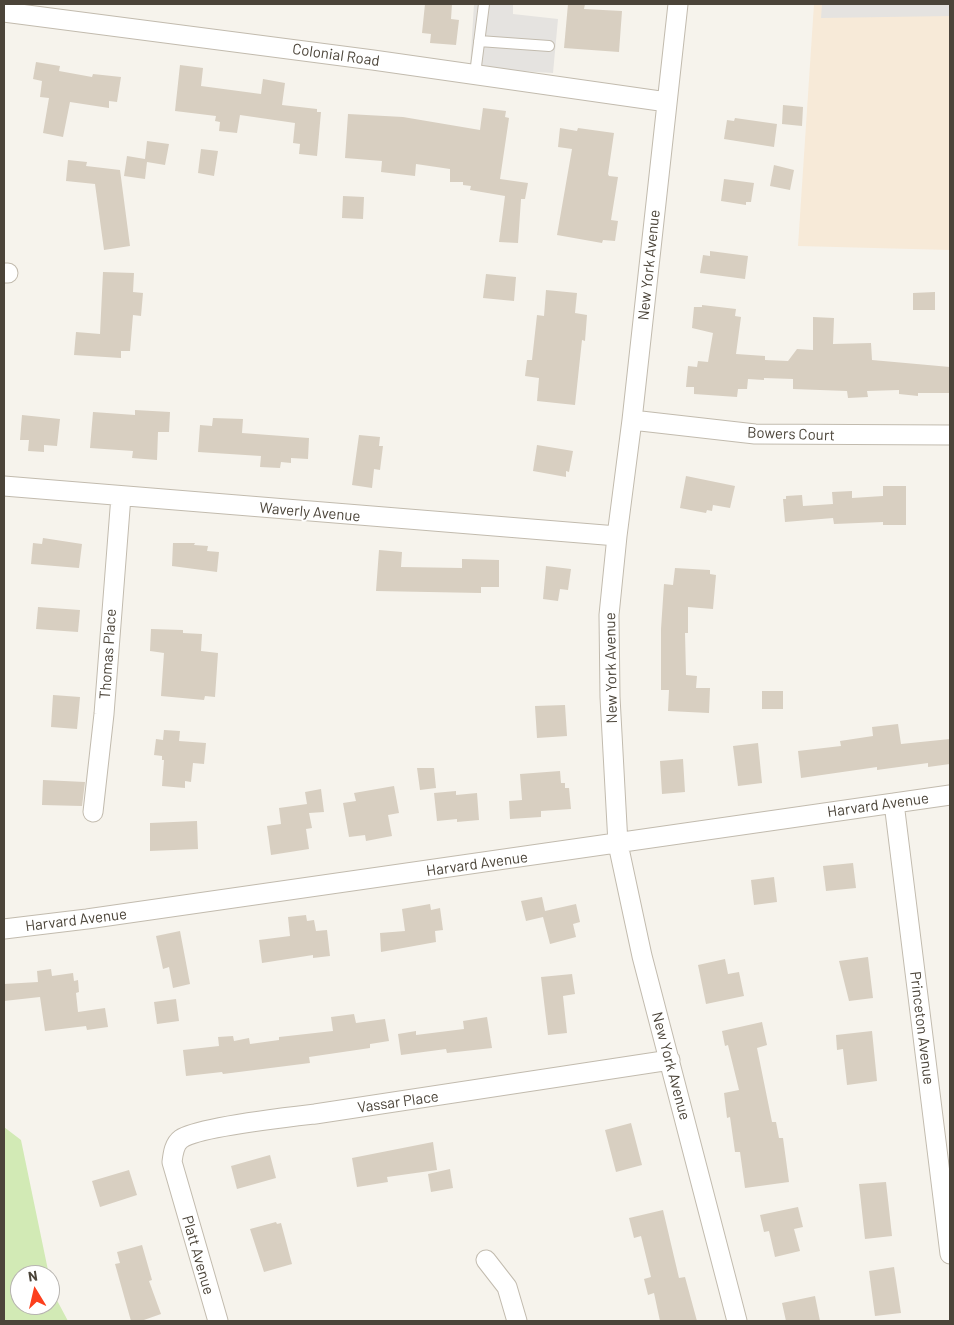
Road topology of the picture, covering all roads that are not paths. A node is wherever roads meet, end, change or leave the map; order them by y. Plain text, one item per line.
1 (484, 4) edge
2 (678, 4) edge
3 (4, 12) edge
4 (479, 41) junction
5 (549, 46) dead end
6 (475, 74) junction
7 (667, 102) junction
8 (632, 420) junction
9 (950, 435) edge
10 (4, 486) edge
11 (121, 496) junction
12 (617, 536) junction
13 (950, 795) edge
14 (894, 803) junction
15 (93, 812) dead end
16 (618, 844) junction
17 (4, 930) edge
18 (670, 1060) junction
19 (179, 1190) joint
20 (950, 1254) edge
21 (486, 1260) dead end
22 (218, 1321) edge
23 (517, 1321) edge
24 (737, 1321) edge

1 - 4 lane
2 - 7 street, New York Avenue
3 - 6 street, Colonial Road
4 - 5 lane
4 - 6 lane
6 - 7 street, Colonial Road
7 - 8 street, New York Avenue
8 - 9 street, Bowers Court
8 - 12 street, New York Avenue
10 - 11 street, Waverly Avenue
11 - 12 street, Waverly Avenue
11 - 15 street, Thomas Place
12 - 16 street, New York Avenue
13 - 14 street, Harvard Avenue
14 - 16 street, Harvard Avenue
14 - 20 street, Princeton Avenue
16 - 17 street, Harvard Avenue
16 - 18 street, New York Avenue
18 - 19 street, Vassar Place
18 - 24 street, New York Avenue
19 - 22 street, Platt Avenue
21 - 23 street

